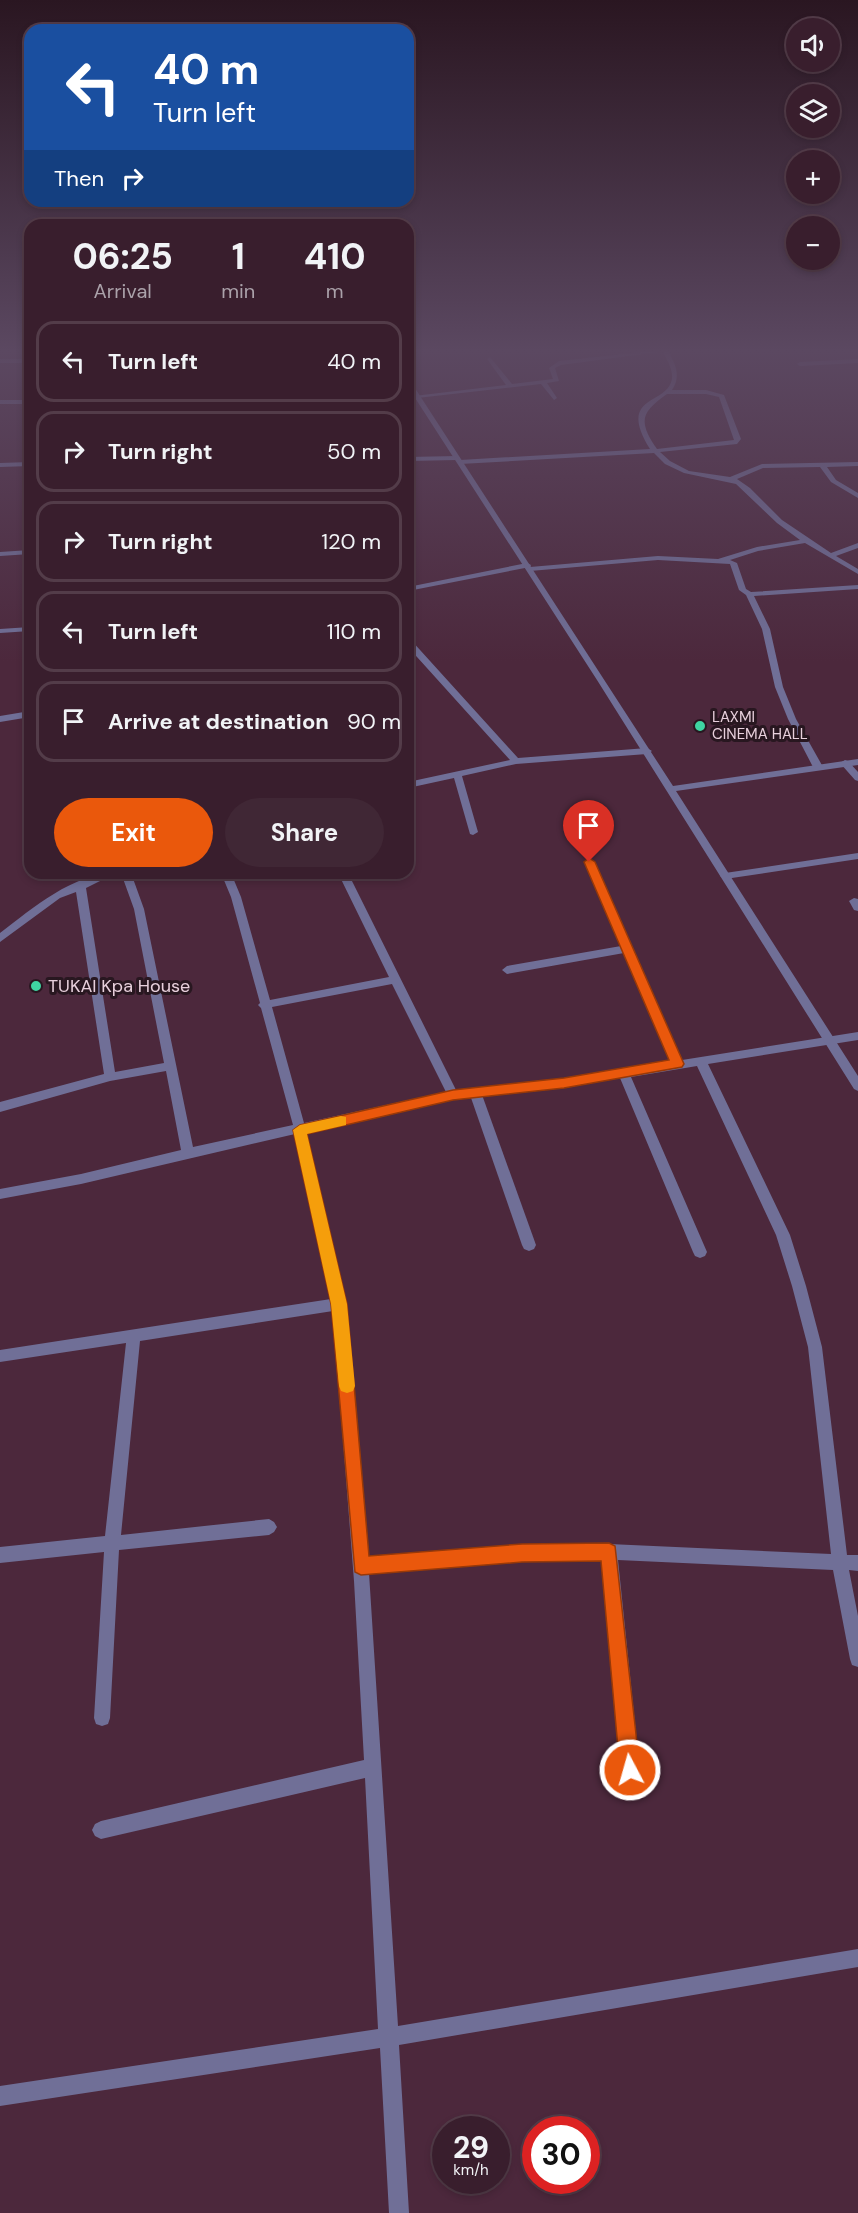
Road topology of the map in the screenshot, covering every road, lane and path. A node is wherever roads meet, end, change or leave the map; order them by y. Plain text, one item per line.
1 (456, 455) edge
2 (561, 455) edge
3 (658, 455) edge
4 (414, 459) edge
5 (459, 460) junction
6 (24, 464) edge
7 (822, 464) junction
8 (858, 464) edge
9 (0, 465) edge
10 (732, 479) junction
11 (858, 495) edge
12 (807, 541) junction
13 (858, 545) edge
14 (24, 552) edge
15 (0, 554) edge
16 (831, 556) junction
17 (720, 560) junction
18 (528, 567) junction
19 (858, 572) edge
20 (858, 587) edge
21 (414, 588) edge
22 (749, 594) junction
23 (24, 629) edge
24 (0, 631) edge
25 (414, 649) edge
26 (24, 715) edge
27 (0, 719) edge
28 (647, 751) junction
29 (516, 761) junction
30 (858, 762) edge
31 (845, 763) junction
32 (818, 767) junction
33 (457, 773) junction
34 (858, 778) edge
35 (414, 784) edge
36 (670, 789) junction
37 (473, 832) dead end
38 (858, 856) edge
39 (589, 862) dead end
40 (725, 876) junction
41 (96, 879) edge
42 (128, 879) edge
43 (228, 879) edge
44 (346, 879) edge
45 (80, 885) junction
46 (0, 938) edge
47 (627, 949) junction
48 (507, 969) dead end
49 (397, 980) junction
50 (264, 1005) junction
51 (858, 1036) edge
52 (830, 1041) junction
53 (701, 1062) junction
54 (678, 1064) junction
55 (171, 1065) junction
56 (624, 1073) junction
57 (110, 1077) junction
58 (858, 1086) edge
59 (475, 1092) junction
60 (453, 1095) junction
61 (0, 1107) edge
62 (300, 1130) junction
63 (188, 1153) junction
64 (0, 1194) edge
65 (529, 1245) dead end
66 (700, 1252) dead end
67 (339, 1304) junction
68 (134, 1335) junction
69 (0, 1356) edge
70 (269, 1527) dead end
71 (112, 1542) junction
72 (609, 1552) junction
73 (0, 1555) edge
74 (858, 1563) edge
75 (840, 1564) junction
76 (361, 1566) junction
77 (858, 1659) edge
78 (102, 1718) dead end
79 (373, 1767) junction
80 (633, 1791) dead end
81 (101, 1830) dead end
82 (858, 1958) edge
83 (390, 2037) junction
84 (0, 2096) edge
85 (399, 2213) edge

1 - 5 street
2 - 5 street
3 - 10 street
4 - 5 street
5 - 18 street
6 - 9 street
7 - 8 street
7 - 10 street
7 - 11 street
10 - 12 street
12 - 16 street
12 - 17 street
13 - 16 street
14 - 15 street
16 - 19 street
17 - 18 street
17 - 22 street
18 - 21 street
18 - 28 street
20 - 22 street
22 - 32 street
23 - 24 street
25 - 29 street
26 - 27 street
28 - 29 street
28 - 36 street
29 - 33 street
30 - 31 street
31 - 32 street
31 - 34 street
32 - 36 street
33 - 35 street
33 - 37 street
36 - 40 street
38 - 40 street
39 - 47 street
40 - 52 street
41 - 45 street
42 - 55 street
43 - 50 street
44 - 49 street
45 - 46 street
45 - 57 street
47 - 48 street
47 - 54 street
49 - 50 street
49 - 60 street
50 - 62 street
51 - 52 street
52 - 53 street
52 - 58 street
53 - 54 street
53 - 75 street
54 - 56 street
55 - 57 street
55 - 63 street
56 - 59 street
56 - 66 street
57 - 61 street
59 - 60 street
59 - 65 street
60 - 62 street
62 - 63 street
62 - 67 street
63 - 64 street
67 - 68 street
67 - 76 street
68 - 69 street
68 - 71 street
70 - 71 street
71 - 73 street
71 - 78 street
72 - 75 street
72 - 76 street
72 - 80 street
74 - 75 street
75 - 77 street
76 - 79 street
79 - 81 street
79 - 83 street
82 - 83 street
83 - 84 street
83 - 85 street

